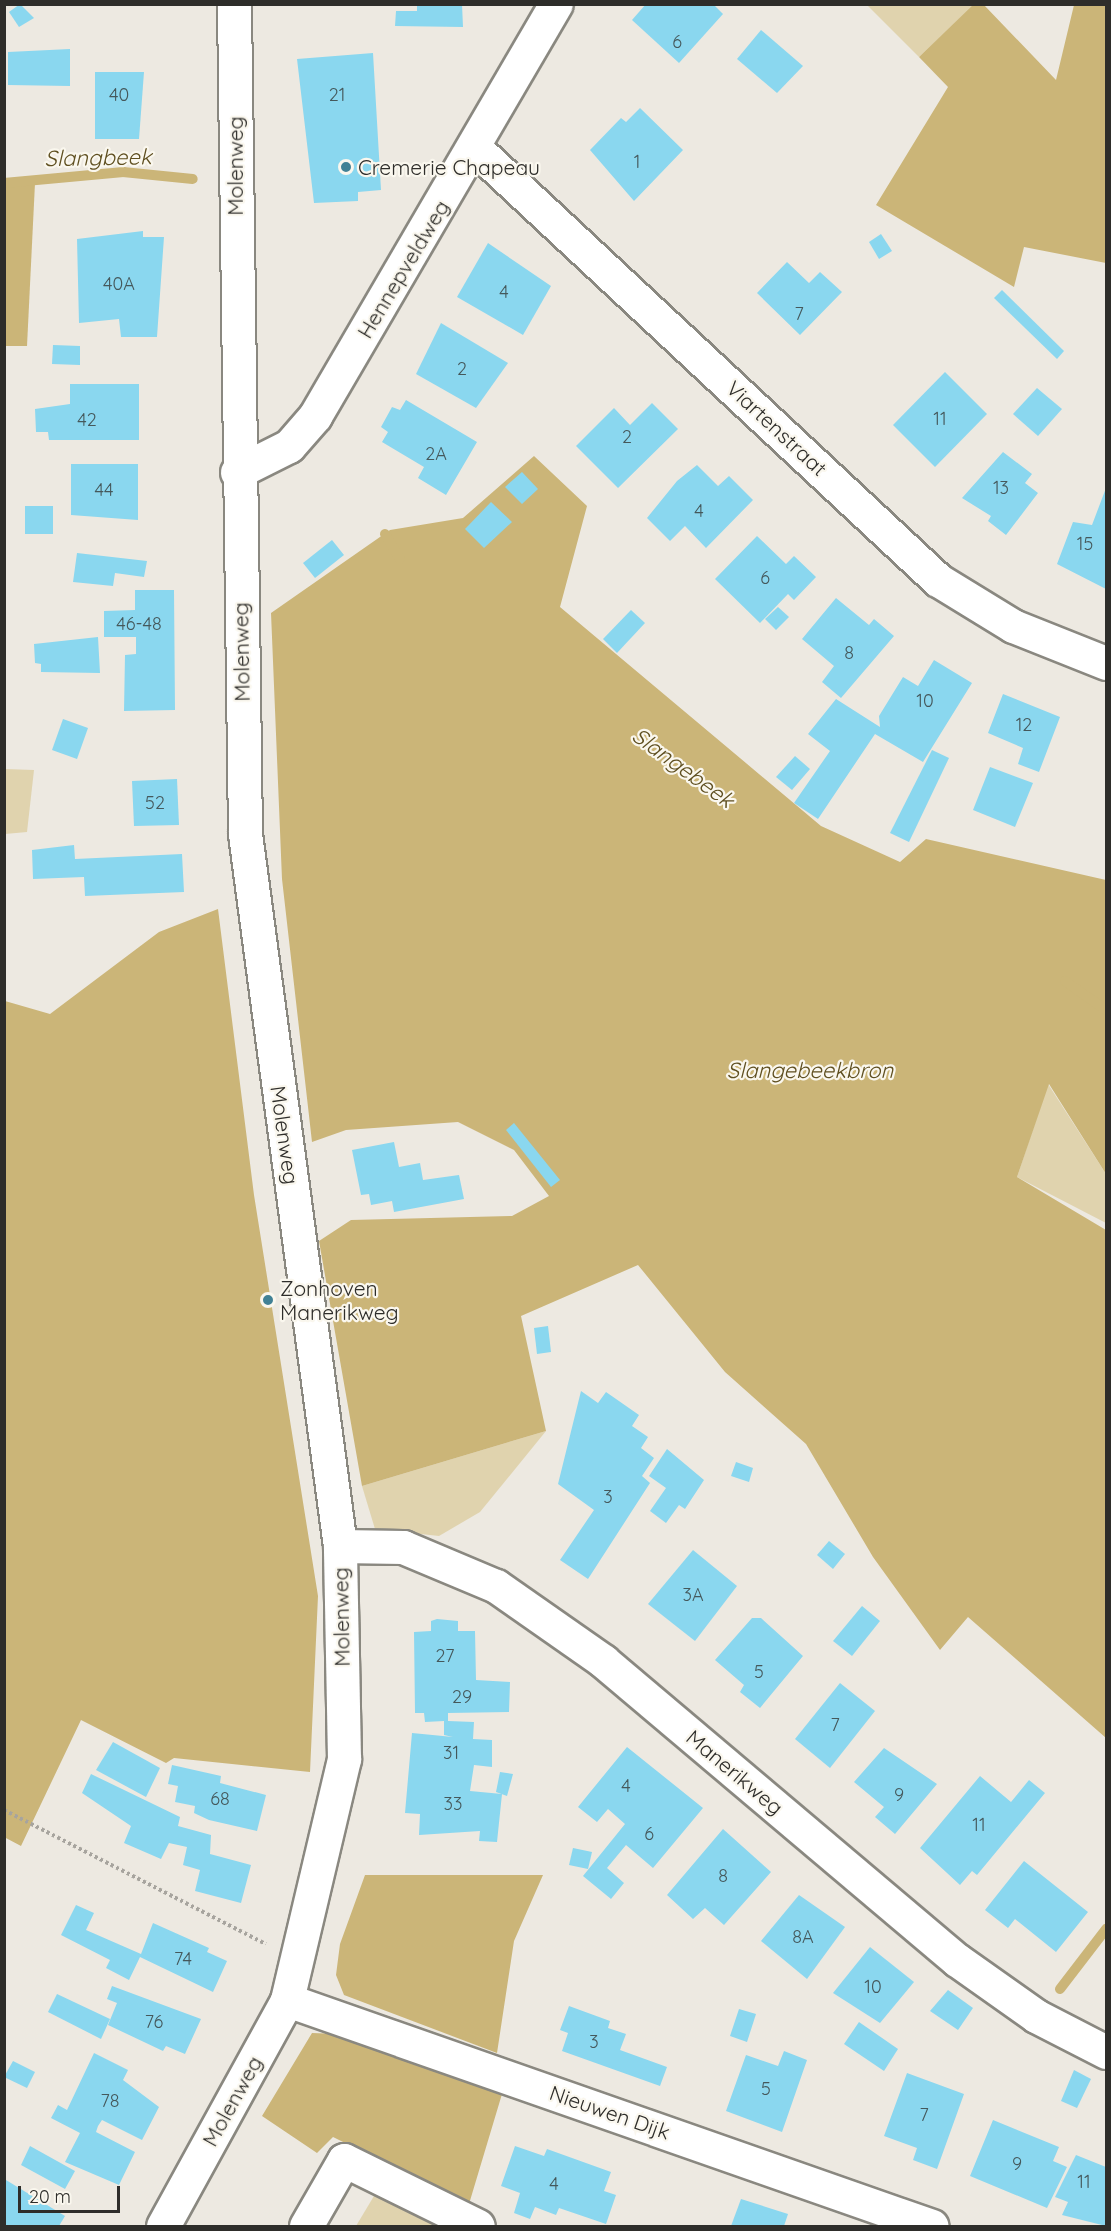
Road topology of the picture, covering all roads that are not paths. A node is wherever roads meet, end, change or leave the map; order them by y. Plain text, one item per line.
1 (234, 4) edge
2 (556, 4) edge
3 (476, 148) junction
4 (237, 472) junction
5 (1107, 663) edge
6 (340, 1546) junction
7 (287, 2000) junction
8 (1107, 2052) edge
9 (163, 2226) edge
10 (306, 2226) edge
11 (478, 2226) edge
12 (932, 2226) edge

1 - 4 street, Molenweg
2 - 3 street, Hennepveldweg
3 - 4 street, Hennepveldweg
3 - 5 street, Viartenstraat
4 - 6 street, Molenweg
6 - 7 street, Molenweg
6 - 8 street, Manerikweg
7 - 9 street, Molenweg
7 - 12 street, Nieuwen Dijk
10 - 11 street

